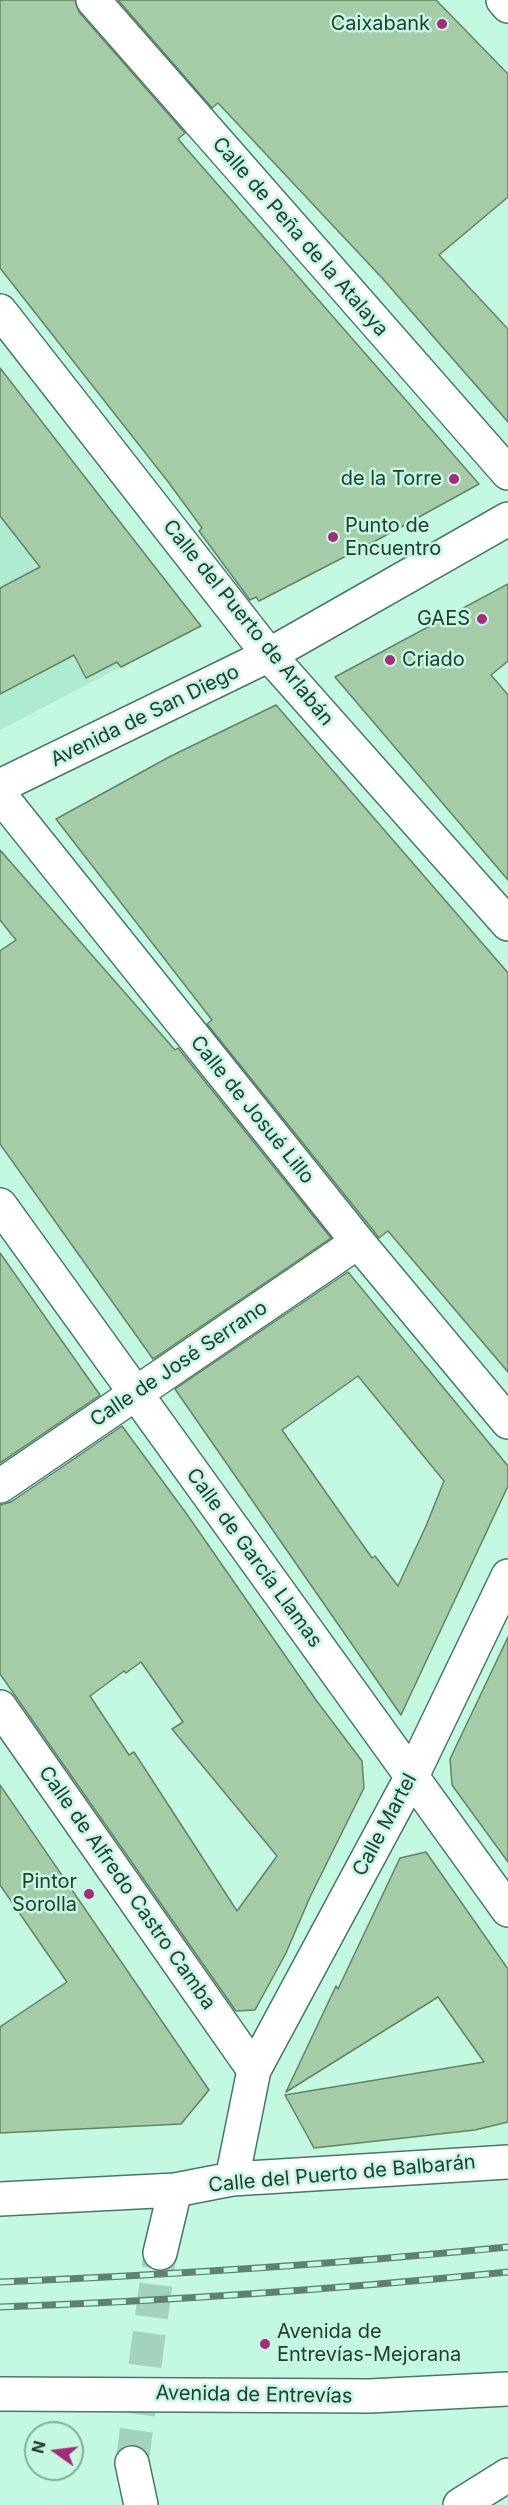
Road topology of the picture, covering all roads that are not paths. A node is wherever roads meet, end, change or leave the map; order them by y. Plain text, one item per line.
1 (93, 0) edge
2 (503, 0) edge
3 (508, 6) edge
4 (0, 311) edge
5 (508, 473) edge
6 (508, 519) edge
7 (269, 655) junction
8 (0, 786) edge
9 (0, 795) edge
10 (508, 924) edge
11 (0, 1205) edge
12 (358, 1242) junction
13 (135, 1394) junction
14 (508, 1422) edge
15 (0, 1486) edge
16 (508, 1576) edge
17 (0, 1707) edge
18 (412, 1776) junction
19 (508, 1910) edge
20 (254, 2070) junction
21 (508, 2162) edge
22 (232, 2180) junction
23 (175, 2190) junction
24 (0, 2199) edge
25 (160, 2253) tunnel mouth
26 (508, 2389) edge
27 (0, 2394) edge
28 (132, 2463) tunnel mouth
29 (508, 2475) edge
30 (141, 2505) edge
31 (460, 2505) edge

1 - 5 street, Calle de Peña de la Atalaya
2 - 3 street
4 - 7 street, Calle del Puerto de Arlabán
6 - 7 street, Avenida de San Diego
7 - 8 street, Avenida de San Diego
7 - 10 street, Calle del Puerto de Arlabán
9 - 12 street, Calle de Josué Lillo
11 - 13 street, Calle de García Llamas
12 - 13 street, Calle de José Serrano
12 - 14 street, Calle de Josué Lillo
13 - 15 street, Calle de José Serrano
13 - 18 street, Calle de García Llamas
16 - 18 street, Calle Martel
17 - 20 street, Calle de Alfredo Castro Camba
18 - 19 street, Calle de García Llamas
18 - 20 street, Calle Martel
20 - 22 street, Calle Martel
21 - 22 street, Calle del Puerto de Balbarán
22 - 23 street, Calle del Puerto de Balbarán
23 - 24 street, Calle del Puerto de Balbarán
23 - 25 street
26 - 27 street, Avenida de Entrevías
28 - 30 street
29 - 31 street

